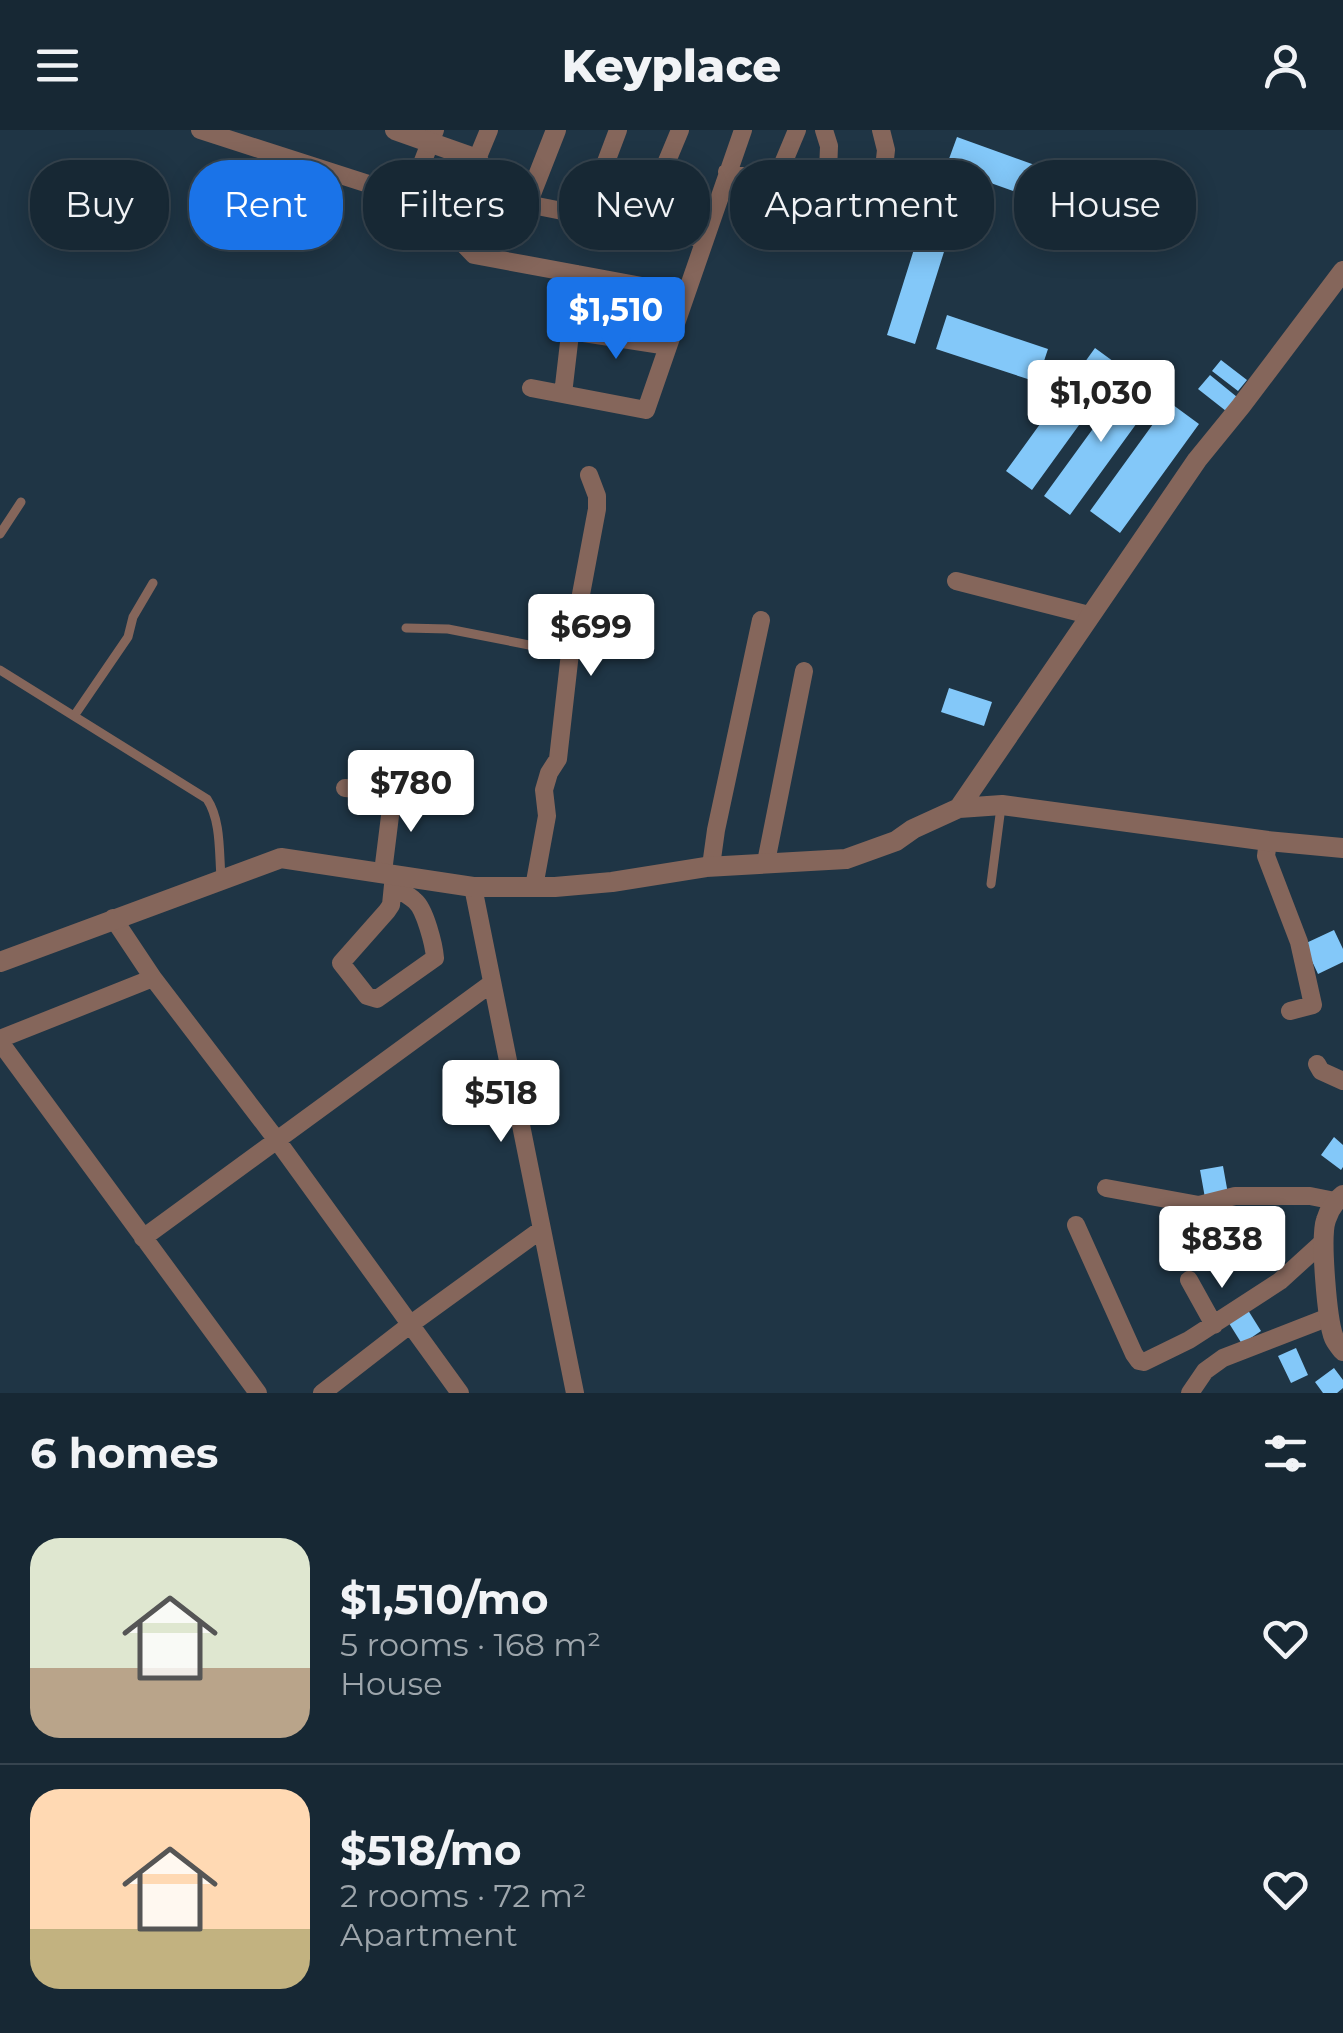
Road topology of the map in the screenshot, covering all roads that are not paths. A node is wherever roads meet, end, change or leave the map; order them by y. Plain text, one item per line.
1 (200, 130) edge
2 (396, 130) edge
3 (488, 130) edge
4 (556, 130) edge
5 (618, 130) edge
6 (680, 130) edge
7 (742, 130) edge
8 (798, 130) edge
9 (824, 130) edge
10 (881, 130) edge
11 (432, 136) edge
12 (477, 158) joint
13 (423, 160) edge
14 (607, 160) edge
15 (668, 160) edge
16 (785, 160) edge
17 (828, 160) edge
18 (885, 160) edge
19 (726, 172) junction
20 (730, 173) edge
21 (539, 175) edge
22 (363, 182) edge
23 (710, 221) edge
24 (468, 250) edge
25 (700, 250) edge
26 (1343, 271) edge
27 (577, 274) junction
28 (686, 294) junction
29 (570, 331) junction
30 (668, 346) junction
31 (532, 388) dead end
32 (563, 394) junction
33 (589, 474) dead end
34 (21, 502) dead end
35 (0, 534) edge
36 (956, 580) dead end
37 (153, 582) dead end
38 (1089, 615) junction
39 (761, 620) dead end
40 (406, 628) dead end
41 (570, 653) junction
42 (0, 670) edge
43 (804, 671) dead end
44 (74, 716) junction
45 (345, 788) dead end
46 (1002, 804) junction
47 (958, 808) junction
48 (1268, 840) junction
49 (1343, 848) edge
50 (766, 862) junction
51 (711, 866) junction
52 (390, 878) junction
53 (221, 880) junction
54 (991, 884) dead end
55 (534, 887) junction
56 (473, 888) junction
57 (113, 918) junction
58 (0, 962) edge
59 (153, 978) junction
60 (492, 982) junction
61 (1290, 1011) dead end
62 (0, 1041) edge
63 (1317, 1064) dead end
64 (1343, 1081) edge
65 (276, 1139) junction
66 (1106, 1188) dead end
67 (1339, 1198) edge
68 (1076, 1225) dead end
69 (542, 1229) junction
70 (143, 1238) junction
71 (1323, 1242) junction
72 (1189, 1280) dead end
73 (1329, 1317) junction
74 (411, 1324) junction
75 (1214, 1325) junction
76 (1343, 1351) edge
77 (258, 1393) edge
78 (322, 1393) edge
79 (460, 1393) edge
80 (575, 1393) edge
81 (1190, 1393) edge

1 - 22 street
2 - 11 street
3 - 12 street
4 - 21 street
5 - 14 street
6 - 15 street
7 - 19 street
8 - 16 street
9 - 17 street
10 - 18 street
11 - 12 street
11 - 13 street
19 - 20 street
19 - 23 street
24 - 27 street
25 - 28 street
26 - 38 street
27 - 28 street
27 - 29 street
28 - 30 street
29 - 30 street
29 - 32 street
30 - 32 street
31 - 32 street
33 - 41 street
34 - 35 lane
36 - 38 street
37 - 44 lane
38 - 47 street
39 - 51 street
40 - 41 lane
41 - 55 street
42 - 44 lane
43 - 50 street
44 - 53 lane
45 - 52 street
46 - 47 street
46 - 48 street
46 - 54 lane
47 - 50 street
48 - 49 street
48 - 61 street
50 - 51 street
51 - 55 street
52 - 52 street
52 - 53 street
52 - 56 street
53 - 57 street
55 - 56 street
56 - 60 street
57 - 58 street
57 - 59 street
59 - 62 street
59 - 65 street
60 - 65 street
60 - 69 street
62 - 70 street
63 - 64 street
65 - 70 street
65 - 74 street
66 - 67 street
67 - 71 street
68 - 75 street
69 - 74 street
69 - 80 street
70 - 77 street
71 - 73 street
71 - 75 street
72 - 75 street
73 - 76 street
73 - 81 street
74 - 78 street
74 - 79 street

